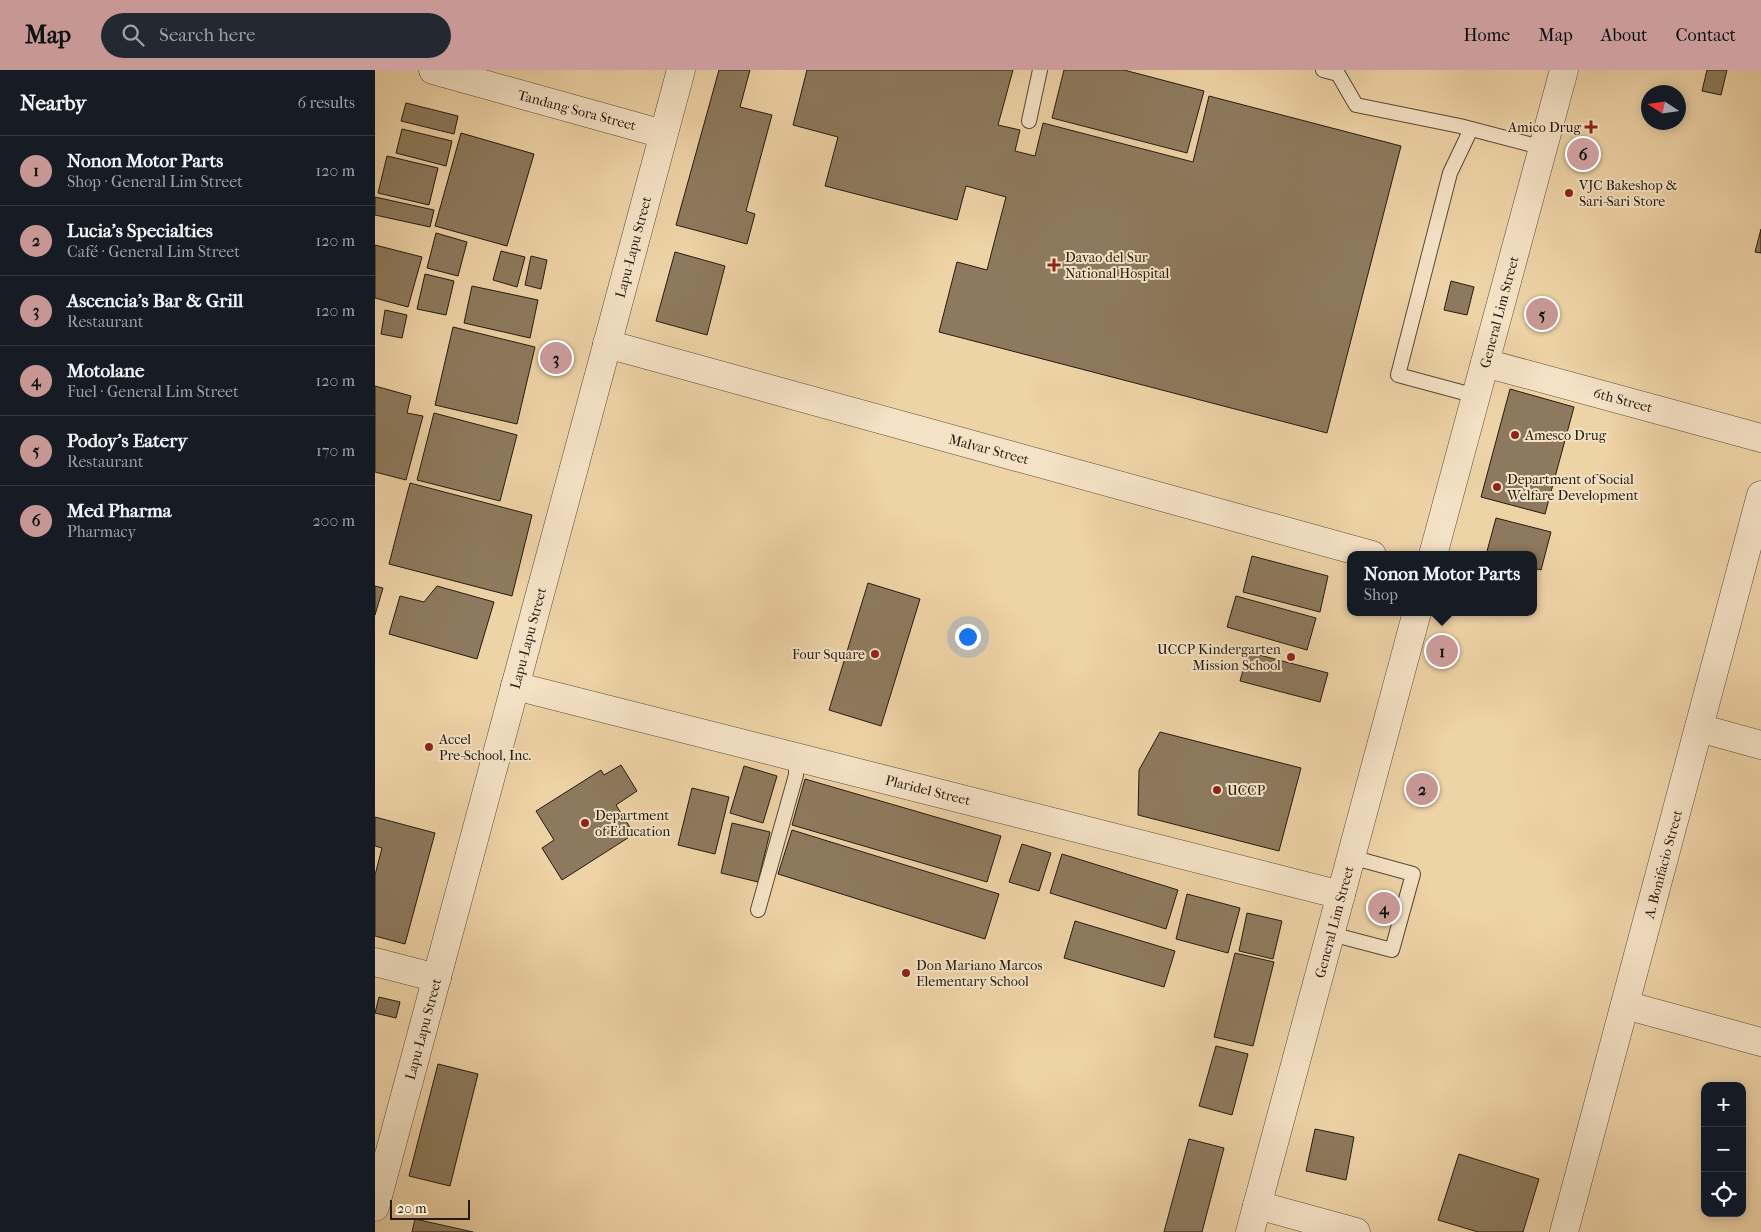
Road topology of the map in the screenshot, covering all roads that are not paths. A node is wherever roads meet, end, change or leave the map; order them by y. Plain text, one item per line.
1 (433, 70) edge
2 (681, 70) edge
3 (1040, 70) edge
4 (1323, 70) edge
5 (1564, 70) edge
6 (1029, 121) dead end
7 (1471, 130) junction
8 (663, 134) junction
9 (1544, 148) junction
10 (607, 344) junction
11 (1485, 363) junction
12 (1476, 396) junction
13 (1761, 438) edge
14 (1761, 495) edge
15 (1357, 551) edge
16 (1434, 551) edge
17 (1416, 616) edge
18 (515, 686) junction
19 (1699, 728) junction
20 (1761, 745) edge
21 (796, 757) junction
22 (1351, 857) junction
23 (1341, 895) junction
24 (758, 910) dead end
25 (1331, 934) junction
26 (375, 962) edge
27 (437, 978) junction
28 (1625, 1005) junction
29 (1761, 1042) edge
30 (1257, 1205) junction
31 (375, 1207) edge
32 (1250, 1232) edge
33 (1356, 1232) edge
34 (1564, 1232) edge

1 - 8 street, Tandang Sora Street
2 - 8 street, Lapu-Lapu Street
3 - 6 lane
4 - 7 lane
5 - 9 street, General Lim Street
7 - 9 lane
7 - 12 lane
8 - 10 street, Lapu-Lapu Street
9 - 11 street, General Lim Street
10 - 15 street, Malvar Street
10 - 18 street, Lapu-Lapu Street
11 - 12 street, General Lim Street
11 - 13 street, 6th Street
12 - 16 street, General Lim Street
14 - 19 street, A. Bonifacio Street
17 - 22 street, General Lim Street
18 - 21 street, Plaridel Street
18 - 27 street, Lapu-Lapu Street
19 - 20 street
19 - 28 street, A. Bonifacio Street
21 - 23 street, Plaridel Street
21 - 24 lane
22 - 23 street, General Lim Street
22 - 25 lane
23 - 25 street, General Lim Street
25 - 30 street, General Lim Street
26 - 27 street
27 - 31 street, Lapu-Lapu Street
28 - 29 street
28 - 34 street, A. Bonifacio Street
30 - 32 street, General Lim Street
30 - 33 street

